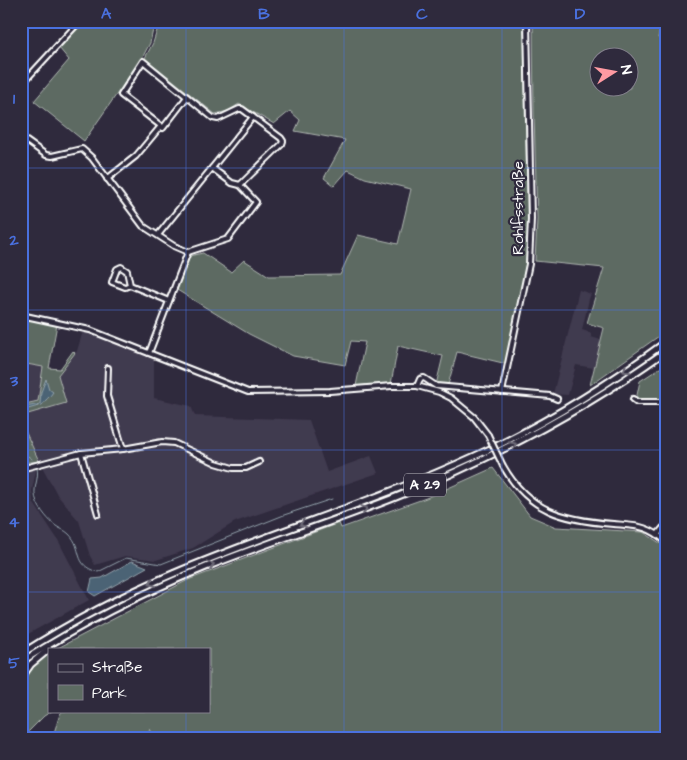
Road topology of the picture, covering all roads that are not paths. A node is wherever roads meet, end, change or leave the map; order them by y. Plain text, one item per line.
1 (80, 21) edge
2 (527, 21) edge
3 (21, 85) edge
4 (187, 97) junction
5 (253, 117) junction
6 (161, 126) junction
7 (21, 137) edge
8 (212, 168) junction
9 (107, 179) junction
10 (240, 184) junction
11 (158, 235) junction
12 (188, 252) junction
13 (130, 285) junction
14 (169, 301) junction
15 (21, 315) edge
16 (666, 342) edge
17 (666, 350) edge
18 (149, 353) junction
19 (108, 368) dead end
20 (417, 386) junction
21 (502, 392) junction
22 (556, 399) dead end
23 (633, 399) dead end
24 (666, 402) edge
25 (123, 449) junction
26 (81, 453) junction
27 (260, 462) dead end
28 (21, 469) edge
29 (98, 514) dead end
30 (666, 528) edge
31 (658, 534) junction
32 (666, 542) edge
33 (81, 627) junction
34 (51, 648) edge
35 (48, 650) edge
36 (21, 654) edge
37 (21, 662) edge
38 (21, 678) edge

1 - 3 street
2 - 21 street, Rohlfsstraße
4 - 5 street
4 - 6 street
4 - 6 street
5 - 8 street
5 - 10 street
6 - 9 street
7 - 9 street
8 - 10 street
8 - 11 street
9 - 11 street
10 - 12 street
11 - 12 street
12 - 14 street
13 - 13 street
13 - 14 street
14 - 18 street
15 - 18 street
16 -> 36 highway, A 29
33 -> 17 highway, A 29
18 - 20 street
19 - 25 street
20 - 21 street
20 - 31 street, bridge
21 - 22 street
23 - 24 street
25 - 26 street
25 - 27 street
26 - 28 street
26 - 29 street
30 - 31 street
31 - 32 street
33 - 34 highway
33 - 37 highway, A 29
35 - 38 highway

